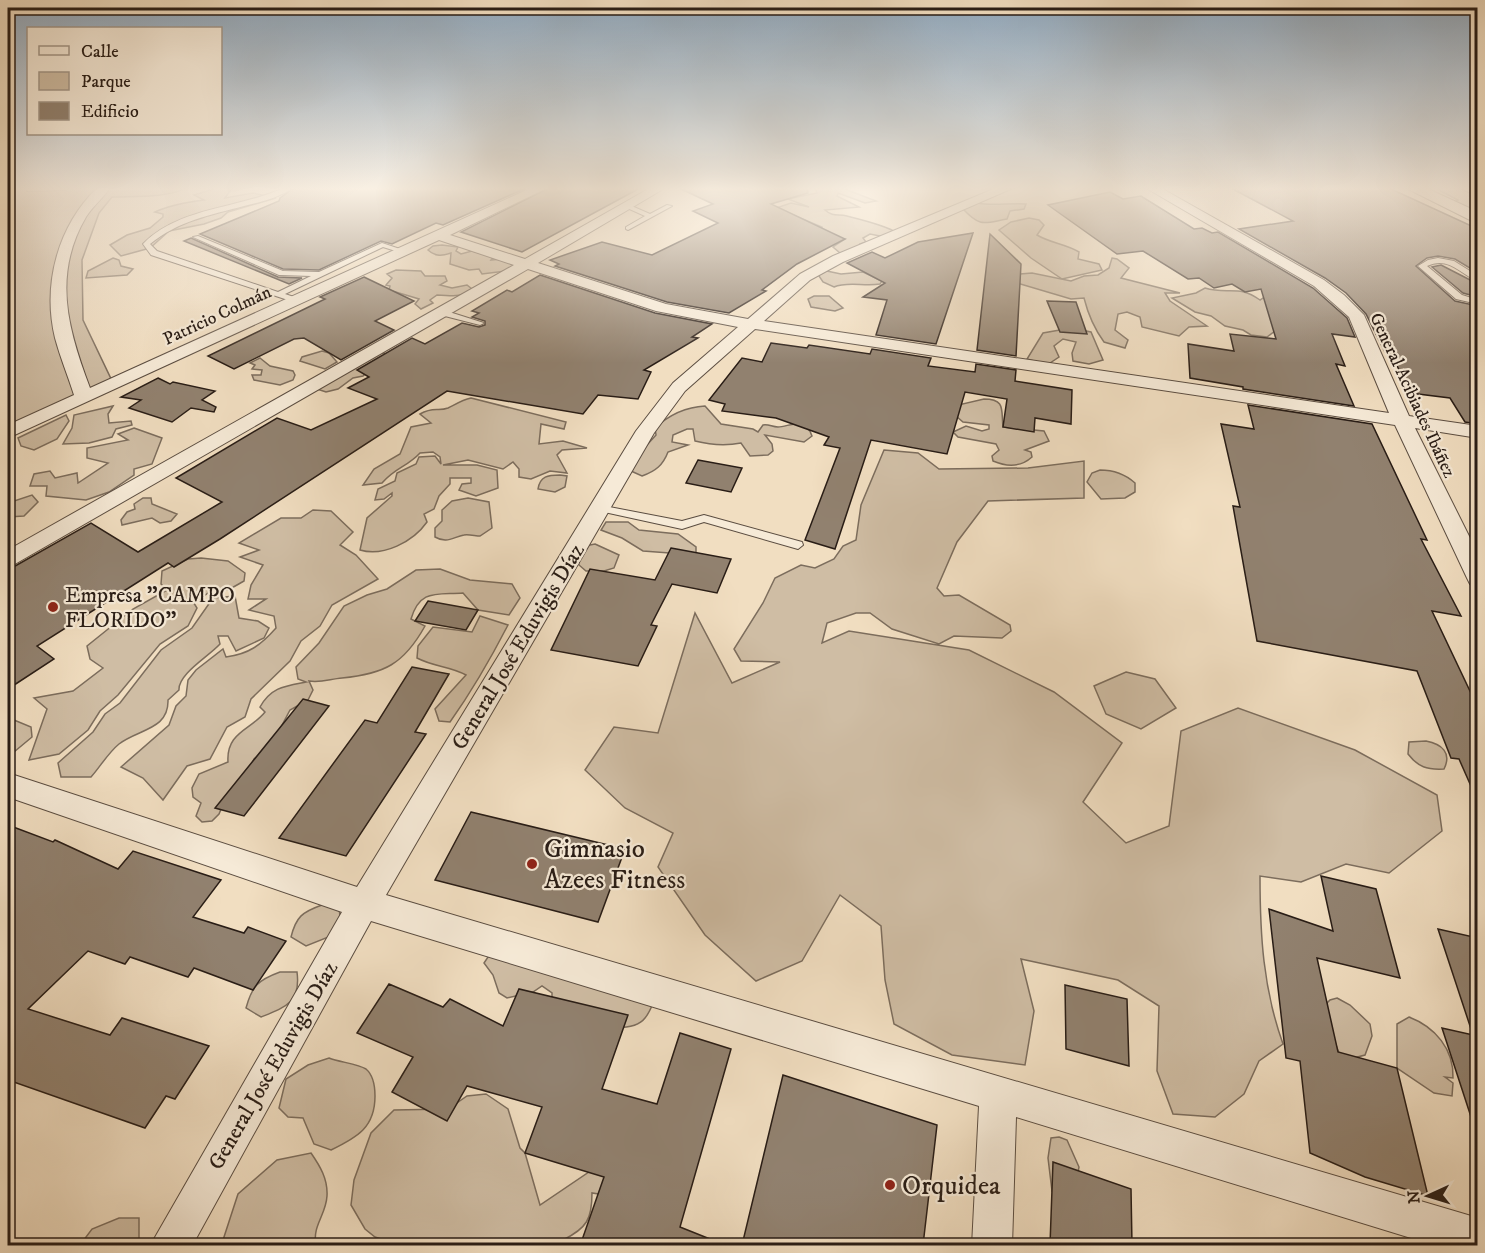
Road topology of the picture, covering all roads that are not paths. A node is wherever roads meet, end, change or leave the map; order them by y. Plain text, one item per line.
1 (70, 246) edge
2 (148, 246) edge
3 (219, 246) edge
4 (378, 246) edge
5 (386, 246) edge
6 (412, 246) edge
7 (474, 246) edge
8 (553, 246) edge
9 (867, 246) edge
10 (1255, 246) edge
11 (402, 251) junction
12 (525, 262) junction
13 (321, 274) junction
14 (1478, 280) edge
15 (287, 297) junction
16 (1478, 302) edge
17 (440, 312) junction
18 (480, 323) dead end
19 (753, 324) junction
20 (84, 398) junction
21 (1402, 421) junction
22 (8, 432) edge
23 (1478, 432) edge
24 (599, 508) junction
25 (798, 545) dead end
26 (8, 560) edge
27 (1478, 578) edge
28 (8, 785) edge
29 (364, 904) junction
30 (998, 1094) junction
31 (1478, 1238) edge
32 (170, 1245) edge
33 (992, 1245) edge

1 - 20 street
2 - 15 lane
3 - 13 lane
4 - 13 lane
5 - 11 lane
6 - 11 street, Patricio Colmán
7 - 12 street
8 - 12 street
9 - 19 street, General José Eduvigis Díaz
10 - 21 street, General Acibiades Ibáñez
11 - 15 street, Patricio Colmán
12 - 17 street
12 - 19 street
13 - 15 lane
14 - 16 lane
15 - 20 street, Patricio Colmán
17 - 18 lane
17 - 26 street
19 - 21 street
19 - 24 street, General José Eduvigis Díaz
20 - 22 street, Patricio Colmán
21 - 23 street
21 - 27 street, General Acibiades Ibáñez
24 - 25 lane
24 - 29 street, General José Eduvigis Díaz
28 - 29 street
29 - 30 street
29 - 32 street, General José Eduvigis Díaz
30 - 31 street
30 - 33 street

